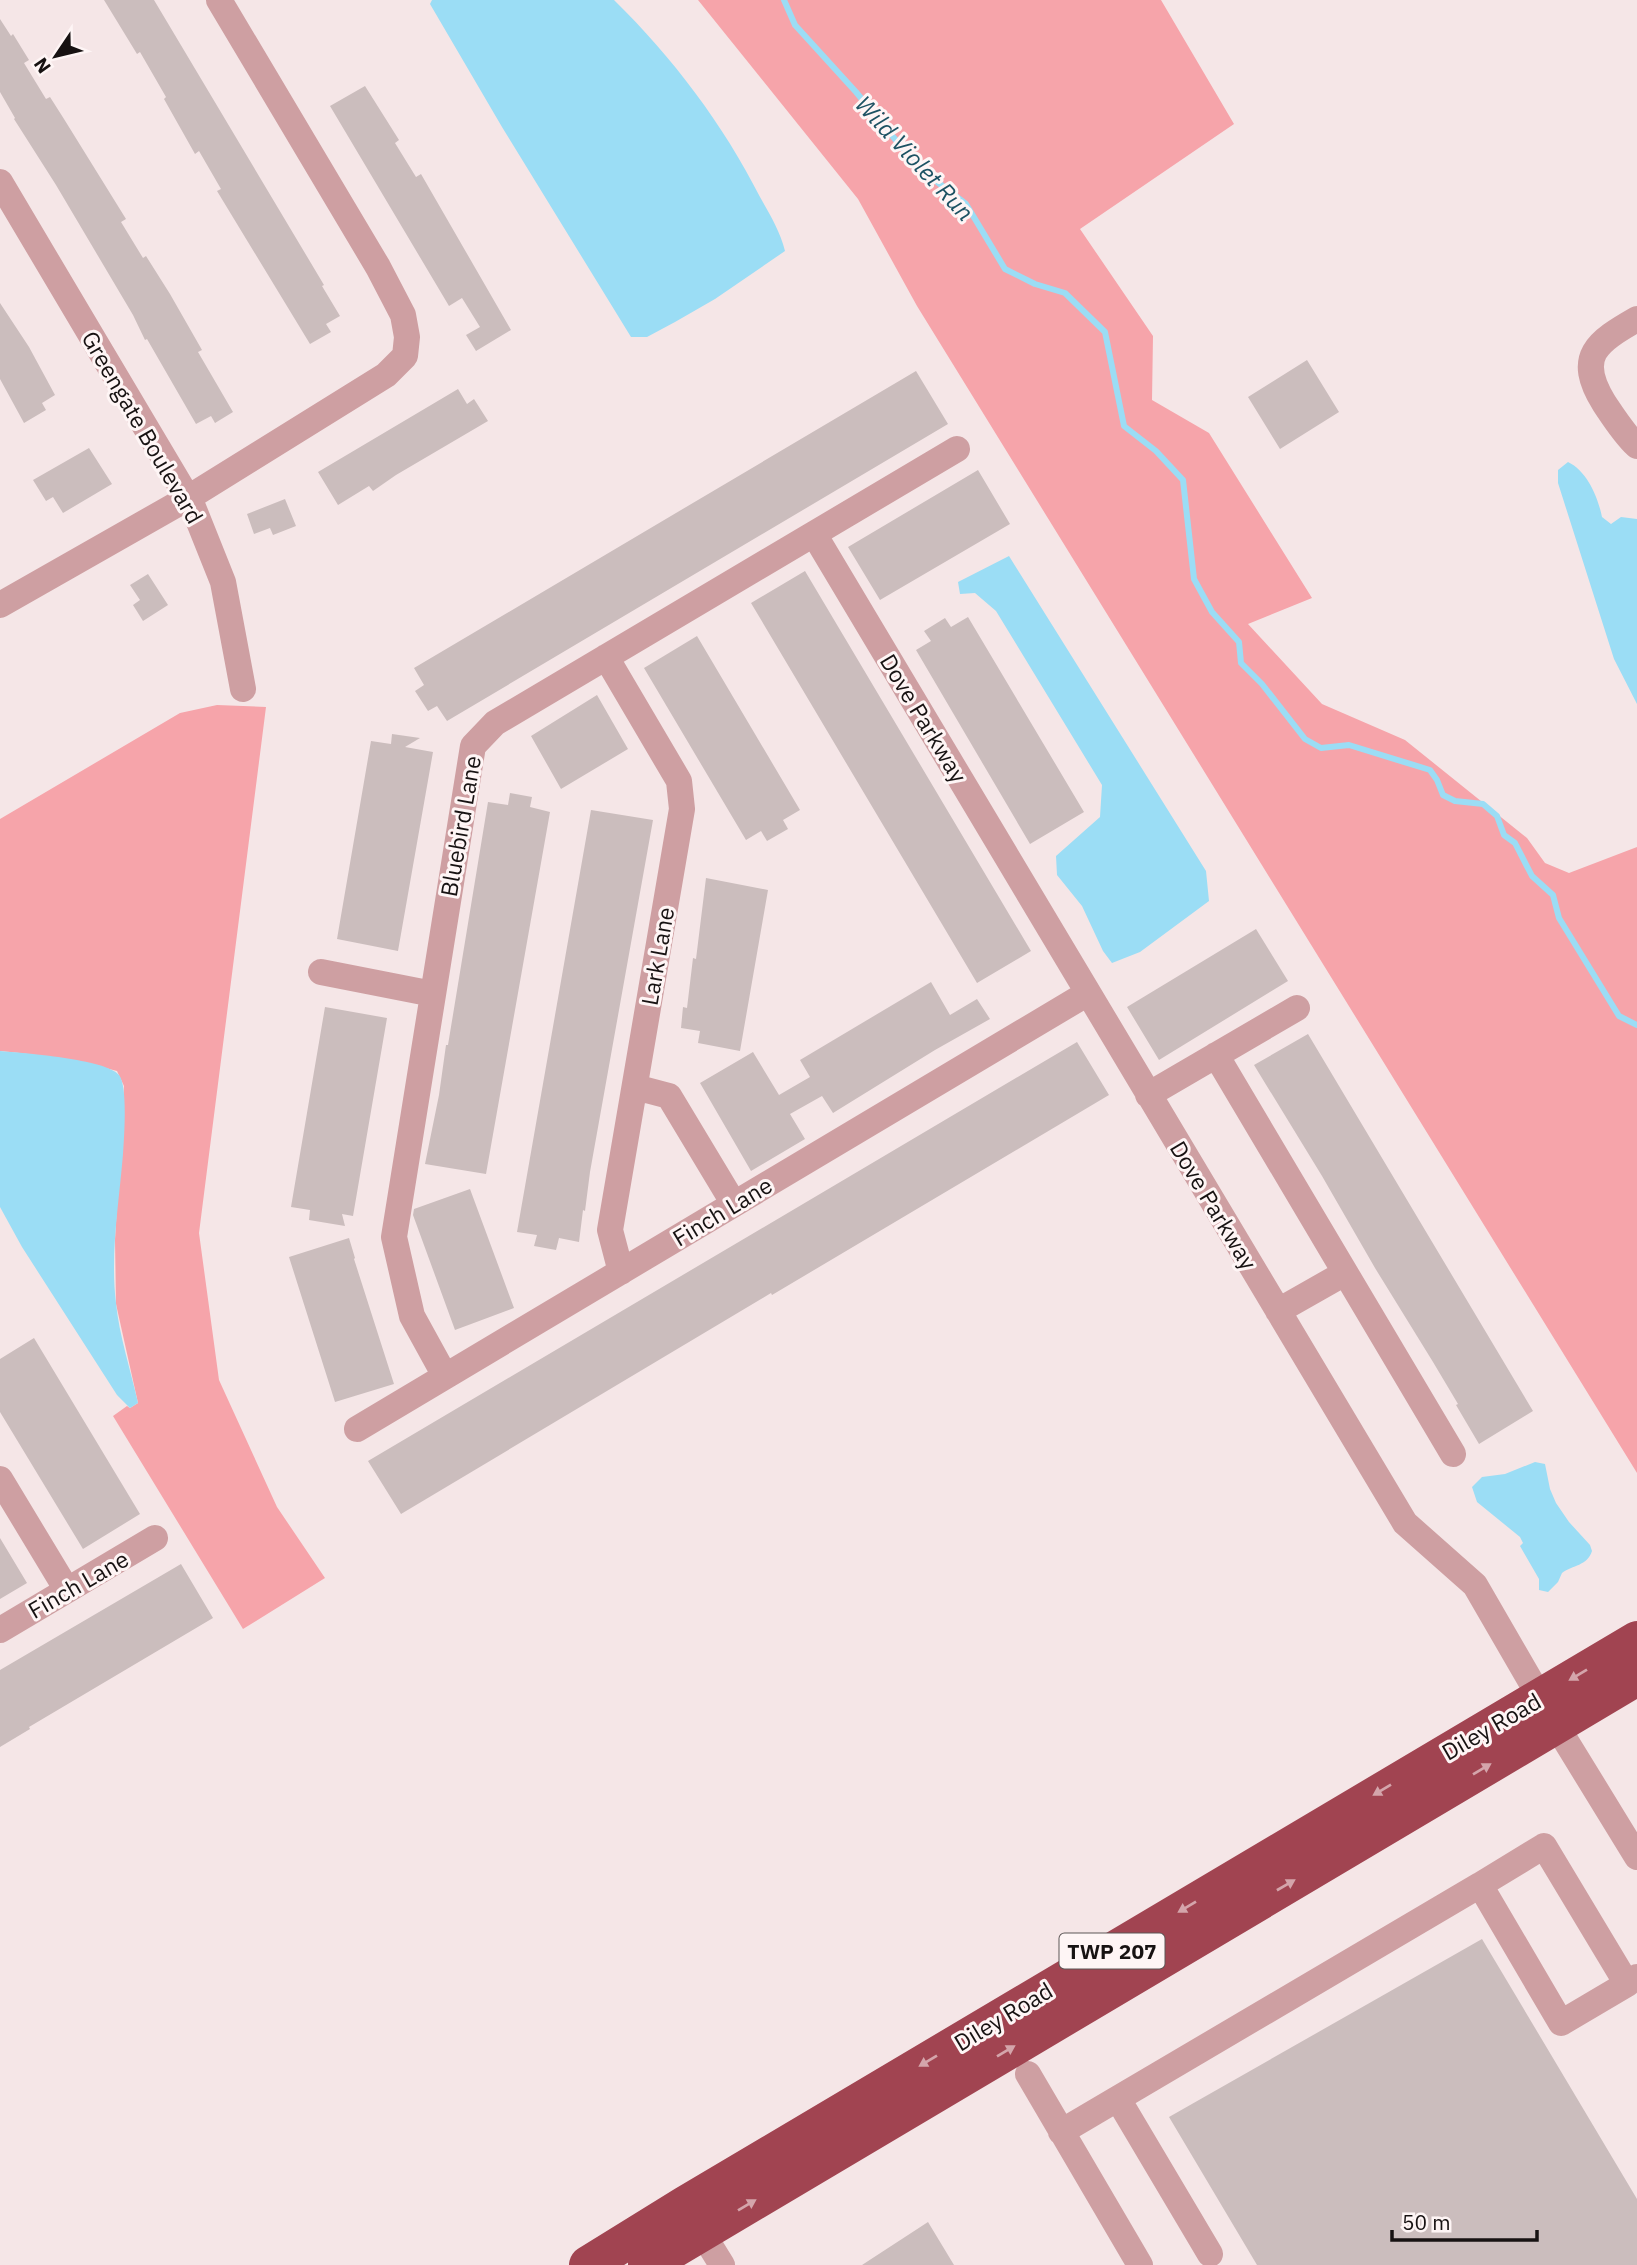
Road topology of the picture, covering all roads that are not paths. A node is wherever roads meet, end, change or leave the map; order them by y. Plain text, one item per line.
1 (219, 0) edge
2 (0, 182) edge
3 (1637, 319) edge
4 (1637, 446) edge
5 (957, 449) dead end
6 (188, 498) junction
7 (814, 534) junction
8 (0, 605) edge
9 (606, 657) junction
10 (243, 689) dead end
11 (321, 972) dead end
12 (1088, 993) junction
13 (433, 994) junction
14 (1297, 1008) dead end
15 (1216, 1055) junction
16 (635, 1087) junction
17 (1149, 1095) junction
18 (734, 1204) junction
19 (621, 1272) junction
20 (1345, 1272) junction
21 (1278, 1311) junction
22 (445, 1376) junction
23 (357, 1429) dead end
24 (1453, 1454) dead end
25 (0, 1479) edge
26 (155, 1538) dead end
27 (67, 1590) junction
28 (0, 1630) edge
29 (1637, 1640) edge
30 (1637, 1677) edge
31 (1548, 1712) junction
32 (1637, 1857) edge
33 (1480, 1885) junction
34 (1632, 1980) edge
35 (1028, 2074) dead end
36 (1118, 2099) junction
37 (1061, 2132) junction
38 (694, 2218) junction
39 (1210, 2254) dead end
40 (588, 2265) edge
41 (647, 2265) edge
42 (722, 2265) edge
43 (1140, 2265) edge

1 - 6 street
2 - 6 street, Greengate Boulevard
3 - 4 street
5 - 7 street, Bluebird Lane
6 - 8 street
6 - 10 street, Greengate Boulevard
7 - 9 street, Bluebird Lane
7 - 12 street, Dove Parkway
9 - 13 street, Bluebird Lane
9 - 16 street, Lark Lane
11 - 13 street
12 - 17 street, Dove Parkway
12 - 18 street, Finch Lane
13 - 22 street, Bluebird Lane
14 - 15 street
15 - 17 street
15 - 20 street
16 - 18 street
16 - 19 street, Lark Lane
17 - 21 street, Dove Parkway
18 - 19 street, Finch Lane
19 - 22 street, Finch Lane
20 - 21 street
20 - 24 street
21 - 31 street, Dove Parkway
22 - 23 street, Finch Lane
25 - 27 street
26 - 27 street, Finch Lane
27 - 28 street, Finch Lane
29 -> 31 highway, Diley Road / TWP 207
30 - 31 highway, Diley Road / TWP 207
31 - 32 street, Dove Parkway
31 - 38 highway, Diley Road / TWP 207
33 - 34 street
33 - 34 street
33 - 36 street
35 - 37 street
36 - 37 street
36 - 39 street
37 - 43 street
38 - 40 highway, Diley Road / TWP 207
38 - 41 highway, Diley Road / TWP 207
38 - 42 street

